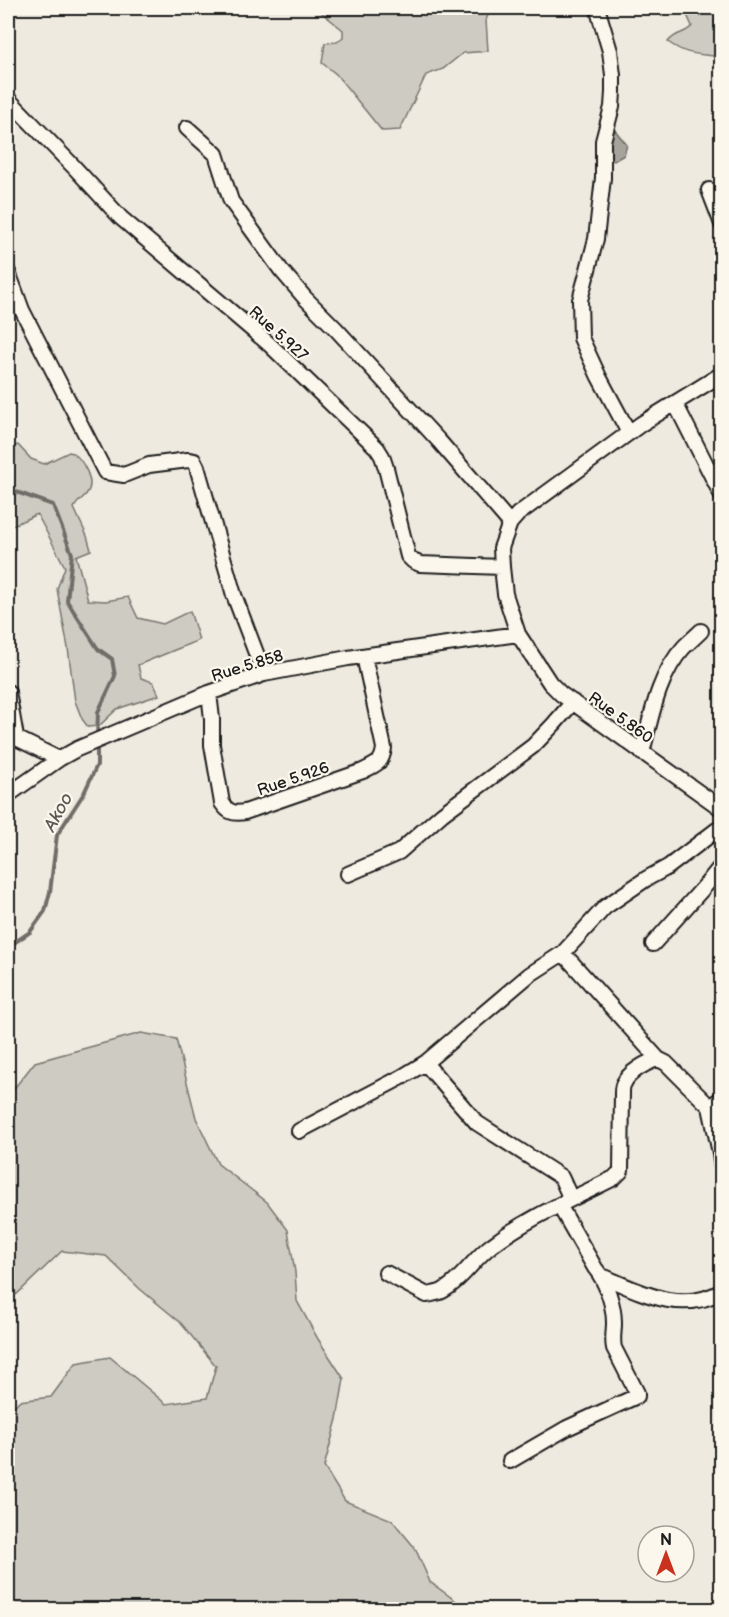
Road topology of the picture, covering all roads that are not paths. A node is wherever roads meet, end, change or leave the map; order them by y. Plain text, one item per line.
1 (599, 14) dead end
2 (8, 99) edge
3 (187, 128) dead end
4 (709, 190) dead end
5 (722, 224) edge
6 (8, 272) edge
7 (722, 374) edge
8 (675, 403) junction
9 (629, 433) junction
10 (722, 496) edge
11 (510, 523) junction
12 (501, 567) junction
13 (701, 631) dead end
14 (518, 634) junction
15 (364, 656) junction
16 (264, 674) junction
17 (8, 692) edge
18 (209, 693) junction
19 (573, 702) junction
20 (12, 735) edge
21 (642, 753) junction
22 (59, 759) junction
23 (8, 795) edge
24 (722, 809) edge
25 (722, 826) edge
26 (722, 865) edge
27 (348, 874) dead end
28 (653, 944) dead end
29 (563, 953) junction
30 (658, 1059) junction
31 (425, 1063) junction
32 (722, 1098) edge
33 (710, 1107) junction
34 (299, 1131) dead end
35 (722, 1168) edge
36 (565, 1202) junction
37 (386, 1273) dead end
38 (602, 1276) junction
39 (722, 1291) edge
40 (510, 1461) dead end

1 - 9 street
2 - 12 street, Rue 5.927
3 - 11 street
4 - 5 street
6 - 16 street
7 - 8 street
8 - 9 street
8 - 10 street
9 - 11 street
11 - 12 street, Rue 5.860
12 - 14 street, Rue 5.860
13 - 21 street
14 - 15 street, Rue 5.858
14 - 19 street, Rue 5.860
15 - 16 street, Rue 5.858
15 - 18 street, Rue 5.926
16 - 18 street, Rue 5.858
17 - 20 street
18 - 22 street, Rue 5.858
19 - 21 street, Rue 5.860
19 - 27 street
20 - 22 street
21 - 24 street, Rue 5.860
22 - 23 street, Rue 5.858
25 - 29 street
26 - 28 street
29 - 30 street
29 - 31 street
30 - 33 street
30 - 36 street
31 - 34 street
31 - 36 street
32 - 33 street
33 - 35 street
36 - 37 street
36 - 38 street
38 - 39 street
38 - 40 street

